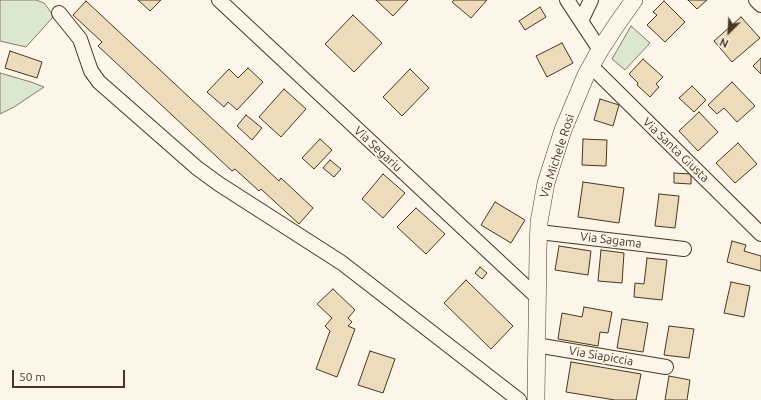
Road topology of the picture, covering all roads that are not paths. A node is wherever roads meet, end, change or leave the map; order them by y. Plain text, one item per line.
1 (219, 0) edge
2 (567, 0) edge
3 (590, 0) edge
4 (634, 0) edge
5 (756, 0) edge
6 (761, 5) edge
7 (59, 13) dead end
8 (581, 21) junction
9 (600, 50) junction
10 (591, 66) junction
11 (539, 232) junction
12 (761, 234) edge
13 (684, 249) dead end
14 (537, 298) junction
15 (536, 345) junction
16 (666, 367) dead end
17 (519, 400) edge
18 (536, 400) edge

1 - 14 street, Via Segariu
2 - 8 street
3 - 8 street
4 - 9 street, Via Michele Rosi
5 - 6 street
7 - 17 street
8 - 9 street
9 - 10 street, Via Michele Rosi
10 - 11 street, Via Michele Rosi
10 - 12 street, Via Santa Giusta
11 - 13 street, Via Sagama
11 - 14 street, Via Michele Rosi
14 - 15 street, Via Michele Rosi
15 - 16 street, Via Siapiccia
15 - 18 street, Via Michele Rosi

